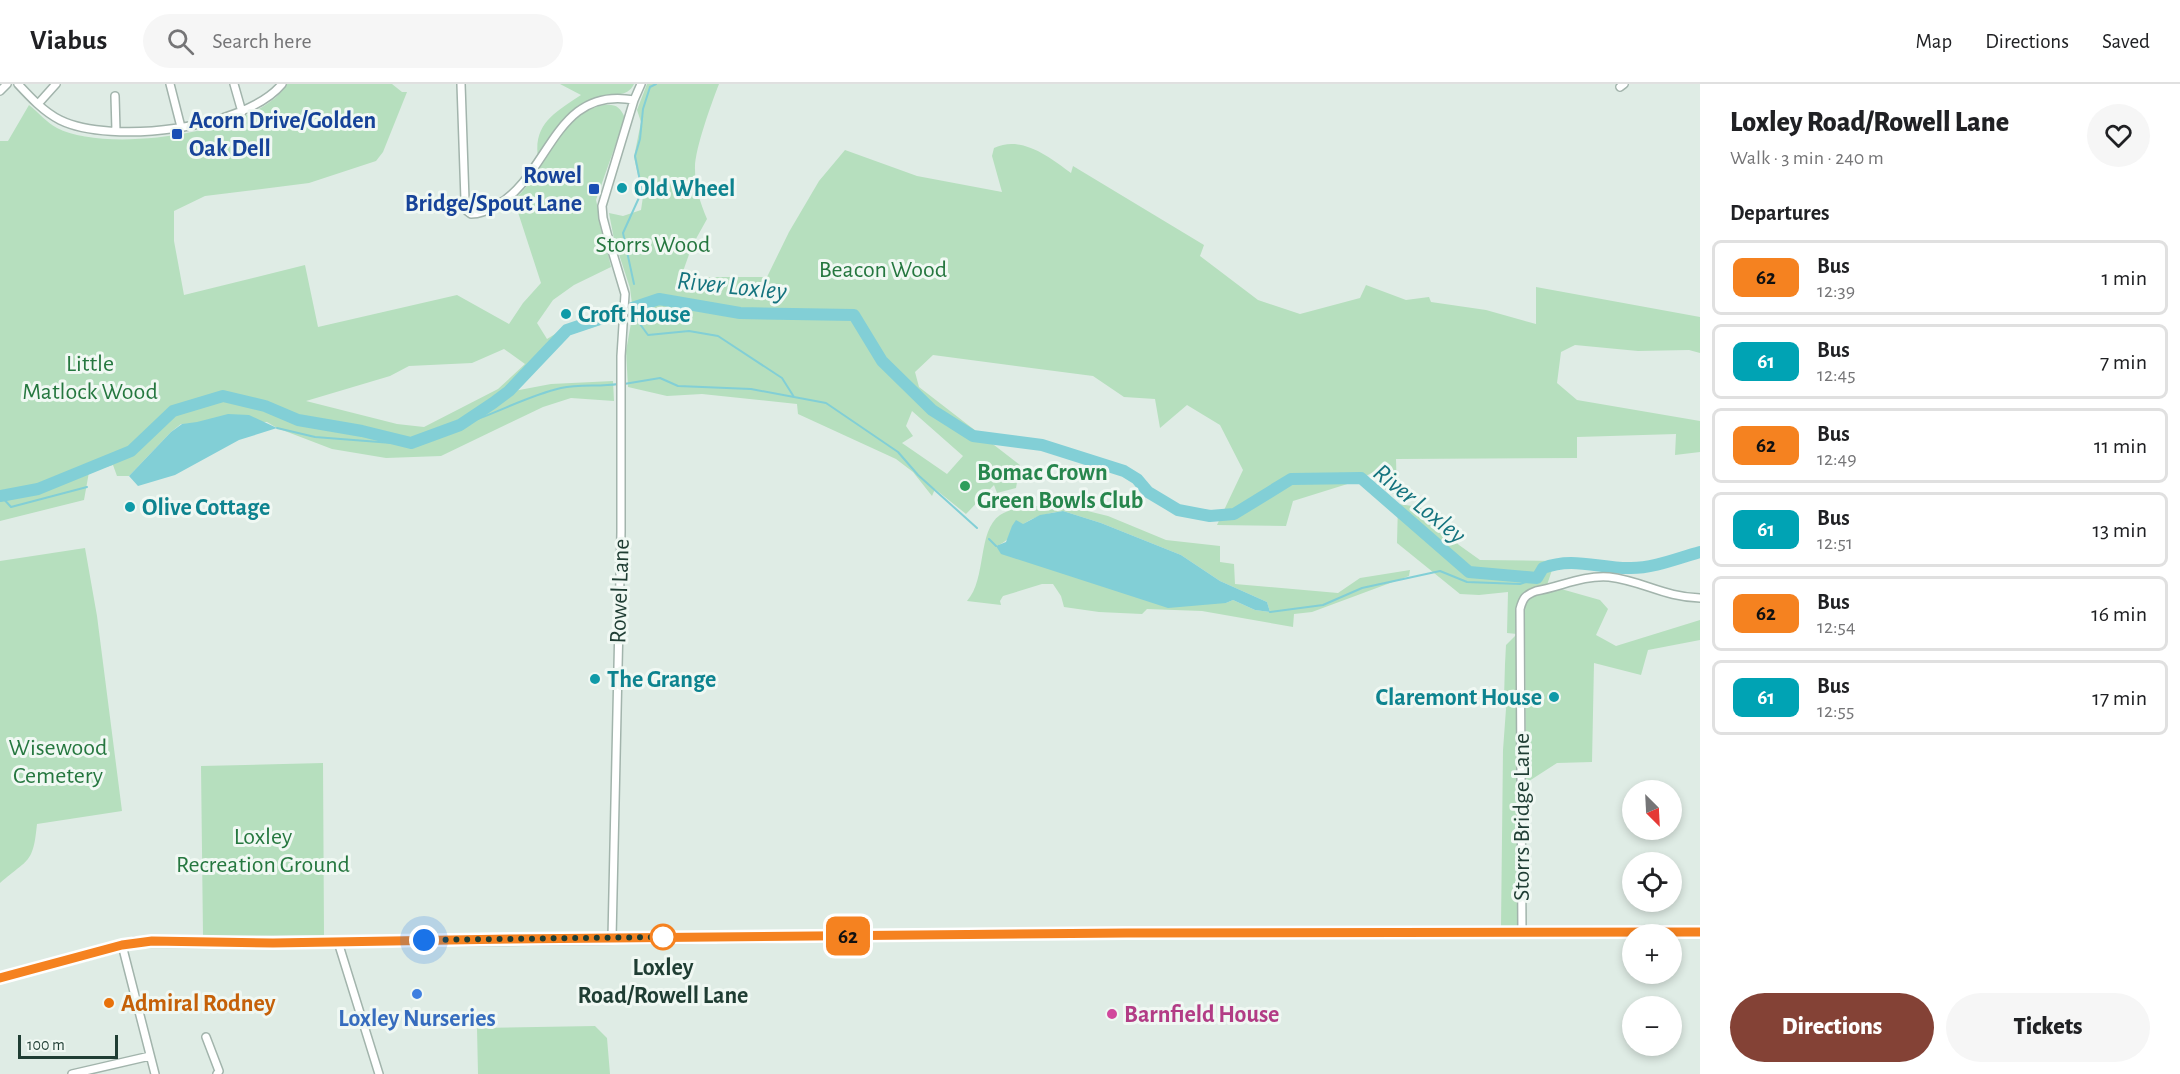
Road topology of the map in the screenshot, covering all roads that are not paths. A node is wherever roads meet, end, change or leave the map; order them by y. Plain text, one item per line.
1 (8, 84) edge
2 (18, 84) edge
3 (56, 84) edge
4 (170, 84) edge
5 (234, 84) edge
6 (282, 84) edge
7 (461, 84) edge
8 (641, 84) edge
9 (0, 91) edge
10 (115, 96) dead end
11 (634, 100) junction
12 (38, 104) junction
13 (242, 112) junction
14 (182, 127) junction
15 (116, 130) junction
16 (1700, 598) edge
17 (1700, 932) edge
18 (1522, 933) junction
19 (612, 938) junction
20 (338, 942) junction
21 (122, 945) junction
22 (0, 978) edge
23 (206, 1037) dead end
24 (150, 1056) junction
25 (72, 1074) edge
26 (155, 1074) edge
27 (217, 1074) edge
28 (379, 1074) edge

1 - 9 street
2 - 12 street
3 - 12 street
4 - 14 street
5 - 13 street
6 - 13 street
7 - 11 street
8 - 11 street
10 - 15 street
11 - 19 street, Rowel Lane
12 - 15 street
13 - 14 street
14 - 15 street
16 - 18 street, Storrs Bridge Lane
17 - 18 main road
18 - 19 main road
19 - 20 main road
20 - 21 main road
20 - 28 street
21 - 22 main road
21 - 24 street
23 - 27 street
24 - 25 street
24 - 26 street

